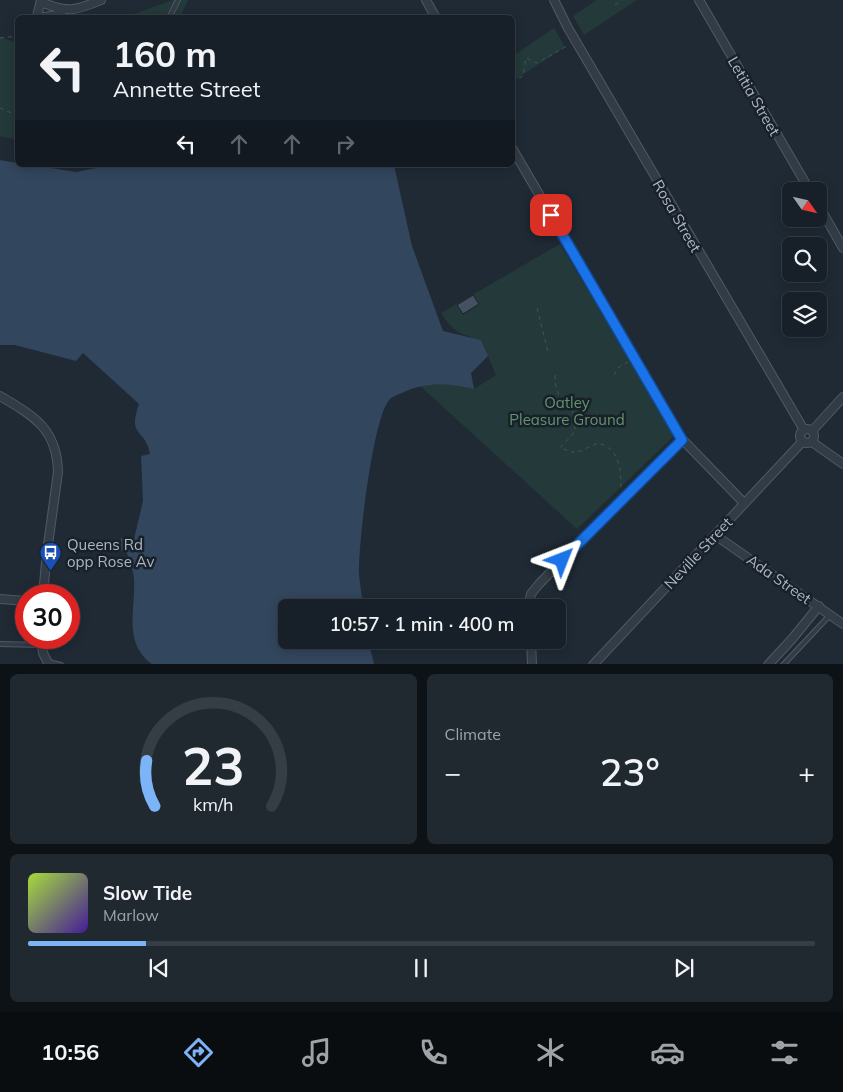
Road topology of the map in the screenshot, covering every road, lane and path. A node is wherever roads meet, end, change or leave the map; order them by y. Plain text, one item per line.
1 (101, 0) edge
2 (178, 0) edge
3 (426, 0) edge
4 (554, 0) edge
5 (622, 0) edge
6 (699, 0) edge
7 (41, 1) edge
8 (615, 5) dead end
9 (72, 11) junction
10 (37, 15) edge
11 (44, 15) edge
12 (170, 15) edge
13 (434, 15) edge
14 (15, 36) edge
15 (0, 38) edge
16 (575, 41) junction
17 (515, 80) edge
18 (0, 108) edge
19 (15, 115) edge
20 (515, 153) edge
21 (805, 182) edge
22 (828, 222) edge
23 (843, 248) edge
24 (537, 308) dead end
25 (548, 352) dead end
26 (635, 358) junction
27 (555, 375) dead end
28 (614, 375) dead end
29 (0, 396) edge
30 (843, 397) edge
31 (808, 431) junction
32 (682, 440) junction
33 (807, 441) junction
34 (843, 464) edge
35 (622, 500) junction
36 (744, 504) junction
37 (715, 535) junction
38 (44, 584) edge
39 (0, 599) edge
40 (531, 599) edge
41 (15, 600) edge
42 (819, 606) junction
43 (830, 615) junction
44 (843, 624) edge
45 (15, 643) edge
46 (0, 644) edge
47 (44, 649) edge
48 (531, 649) edge
49 (49, 663) edge
50 (61, 664) edge
51 (532, 664) edge
52 (593, 664) edge
53 (768, 664) edge
54 (783, 664) edge

1 - 9 street
2 - 12 lane
3 - 13 street
4 - 16 street, Rosa Street
5 - 8 path
6 - 21 street, Letitia Street
7 - 9 street
7 - 10 street
9 - 11 lane
14 - 15 path
16 - 17 path
16 - 31 street, Rosa Street
18 - 19 path
20 - 26 street
22 - 23 street
24 - 25 path
26 - 28 path
26 - 32 street
27 - 35 path
29 - 38 street
30 - 31 street
31 - 33 street
31 - 33 street
32 - 35 street
32 - 36 street
33 - 34 street
33 - 36 street, Neville Street
35 - 40 street
36 - 37 street, Neville Street
37 - 42 street, Ada Street
37 - 52 street, Neville Street
39 - 41 street
42 - 43 street, Ada Street
42 - 53 street
43 - 44 street, Ada Street
43 - 54 lane
45 - 46 lane
47 - 49 street
48 - 51 street
49 - 50 lane

